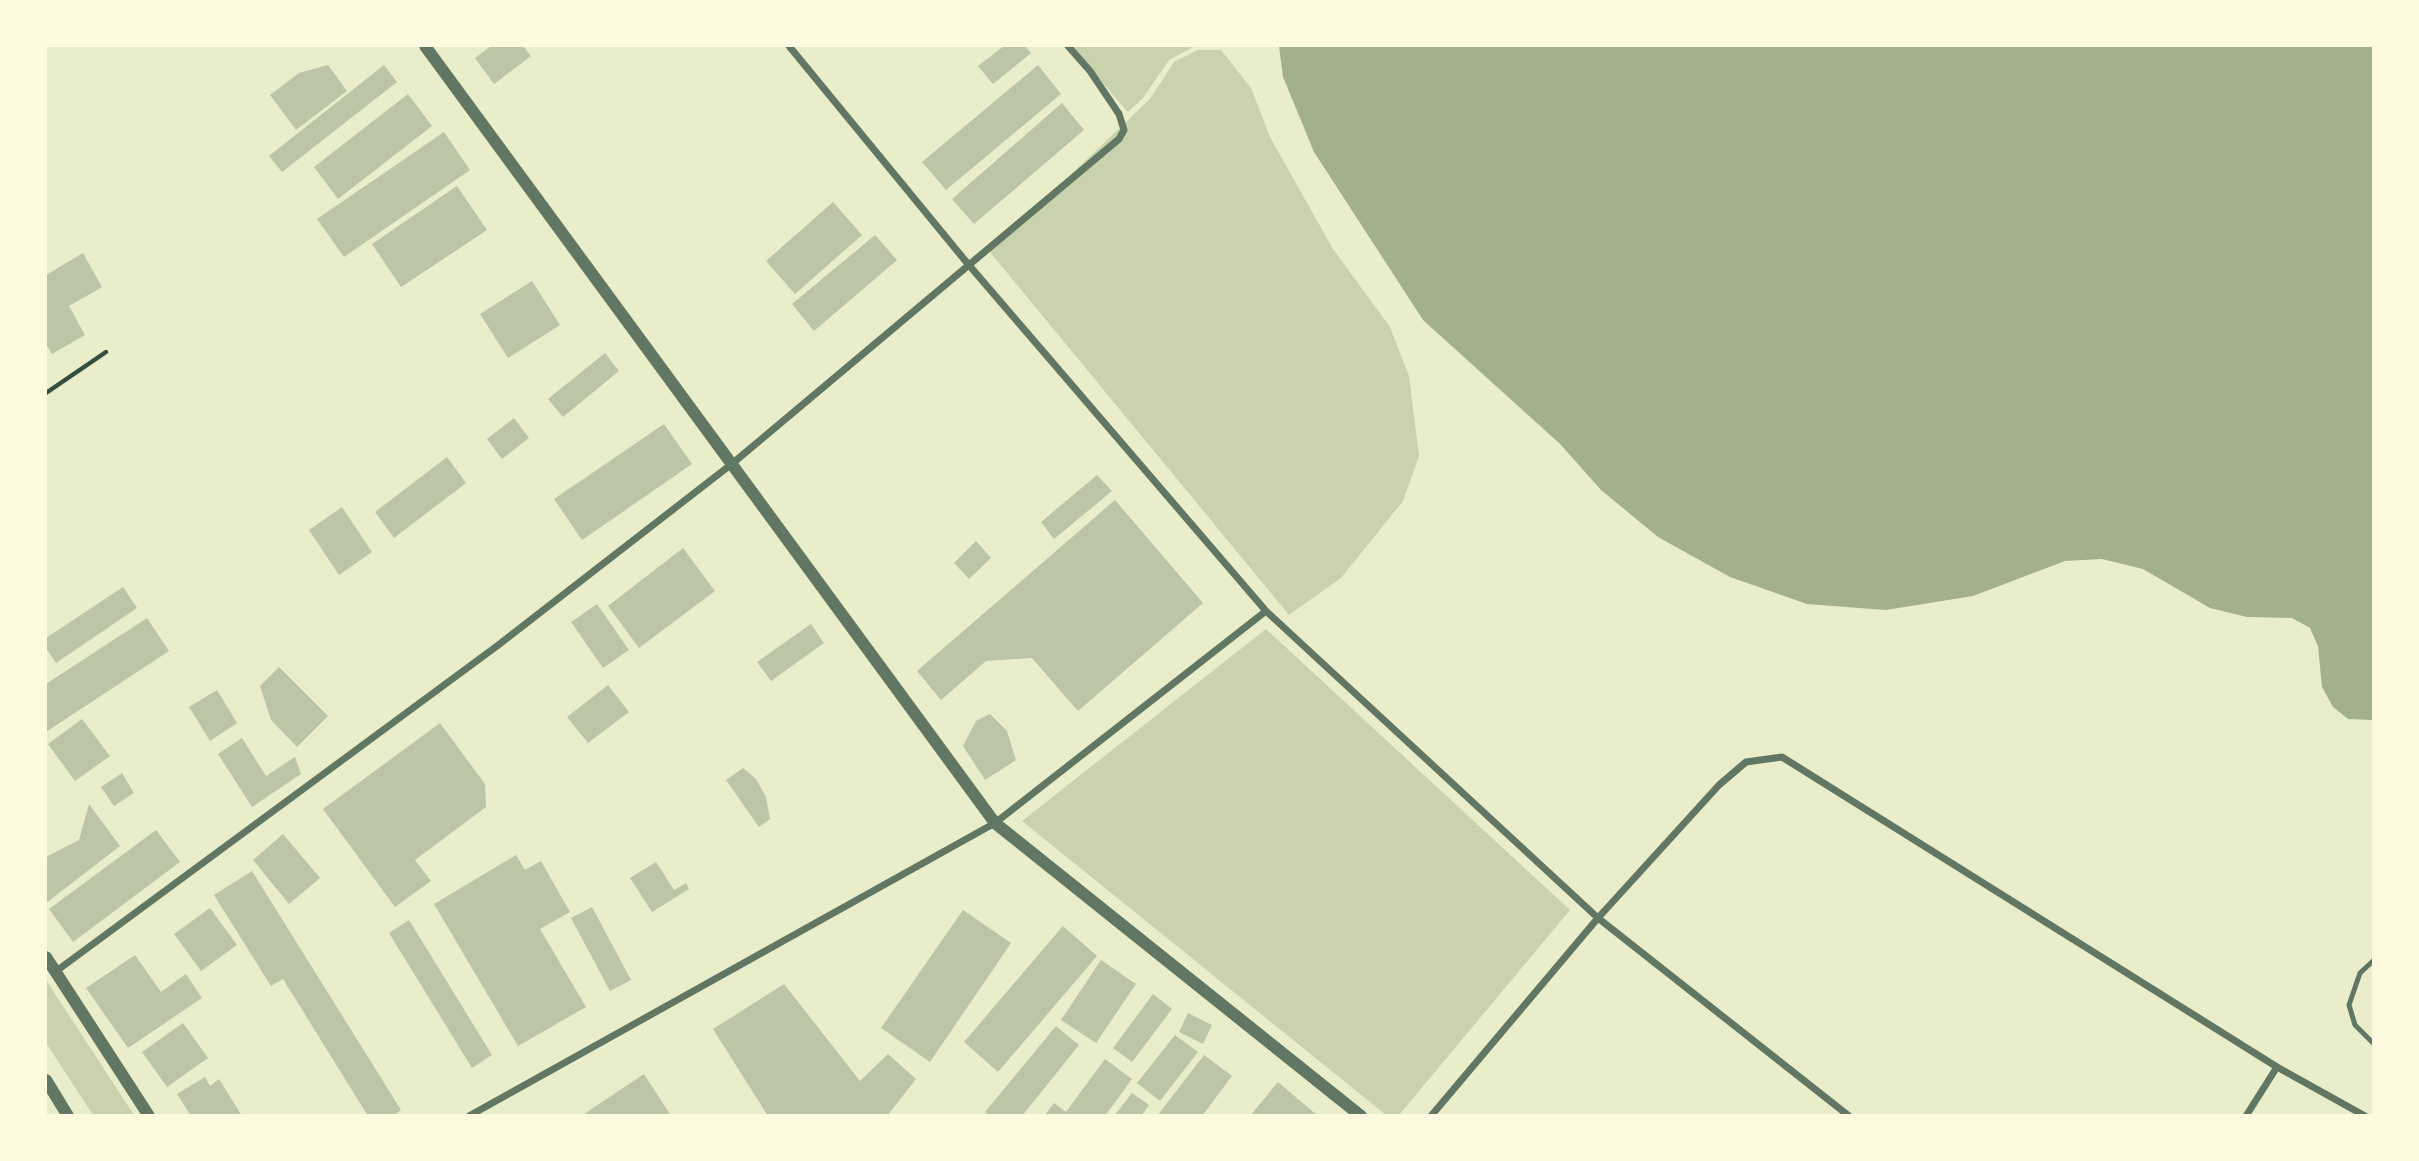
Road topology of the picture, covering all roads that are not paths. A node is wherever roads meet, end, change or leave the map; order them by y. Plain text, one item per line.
1 (425, 46) edge
2 (789, 46) edge
3 (1068, 46) edge
4 (968, 264) junction
5 (733, 463) junction
6 (1266, 611) junction
7 (995, 823) junction
8 (1598, 918) junction
9 (46, 957) edge
10 (2374, 960) edge
11 (55, 972) junction
12 (2374, 1044) edge
13 (2277, 1067) junction
14 (46, 1080) edge
15 (68, 1115) edge
16 (149, 1115) edge
17 (469, 1115) edge
18 (1361, 1115) edge
19 (1431, 1115) edge
20 (1849, 1115) edge
21 (2246, 1115) edge
22 (2365, 1115) edge

1 - 5 street
2 - 4 street
3 - 4 street
4 - 5 street
4 - 6 street
5 - 7 street
5 - 11 street
6 - 7 street
6 - 8 street
7 - 17 street
7 - 18 street
8 - 13 street
8 - 19 street
8 - 20 street
9 - 11 street
10 - 12 lane
11 - 16 street
13 - 21 street
13 - 22 street
14 - 15 street

